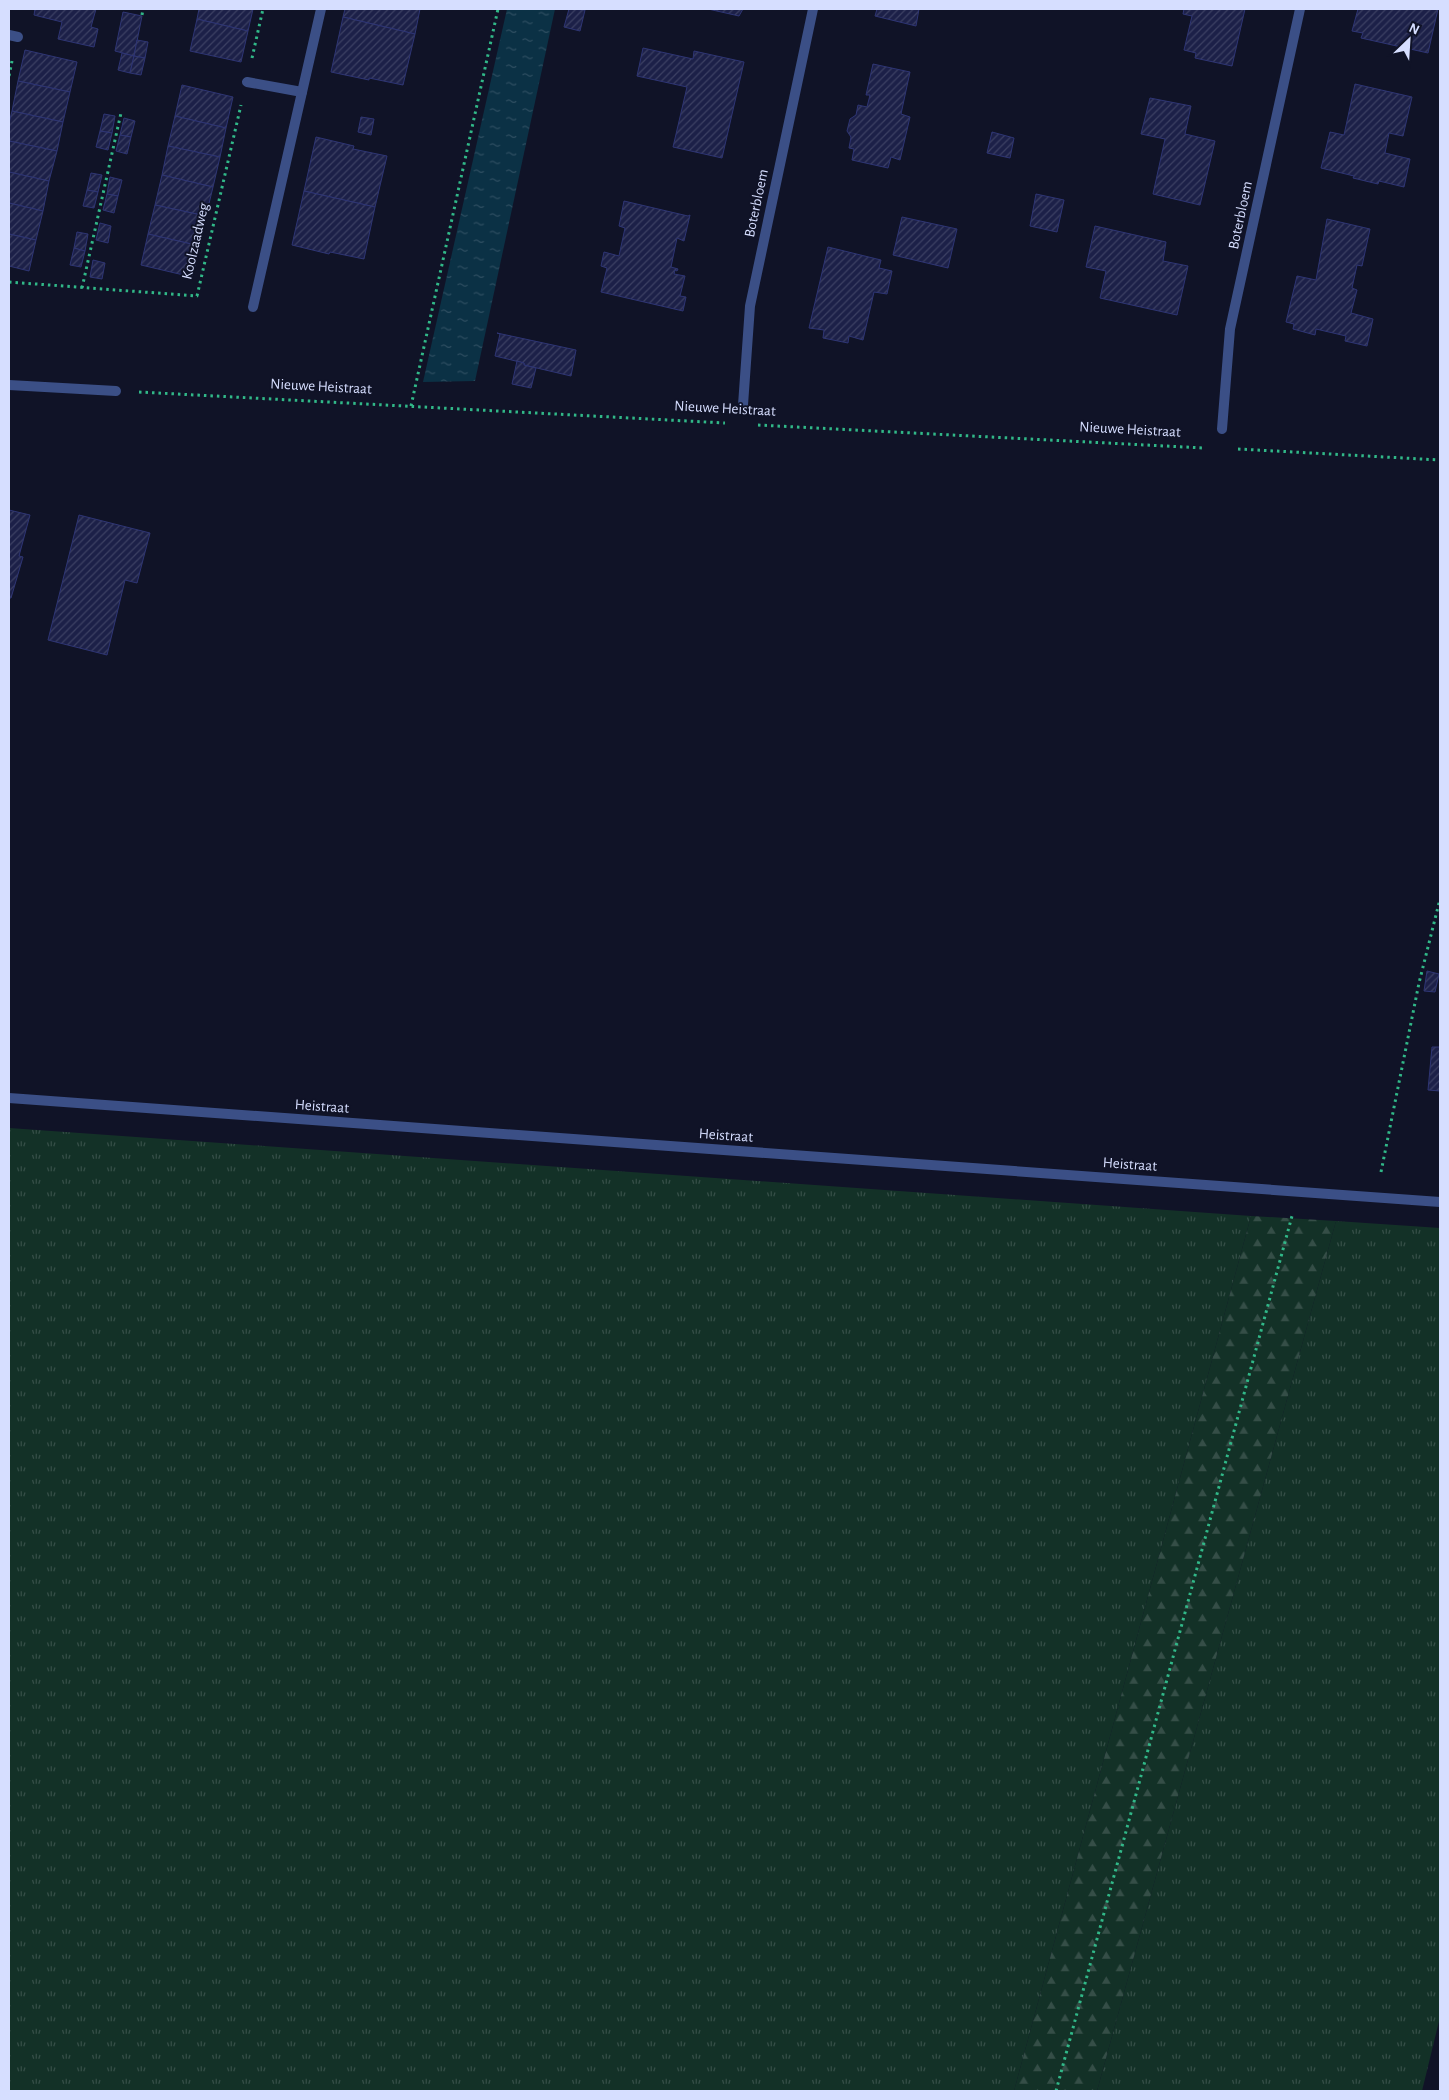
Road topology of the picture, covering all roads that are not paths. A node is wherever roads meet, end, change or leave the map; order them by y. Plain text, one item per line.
1 (321, 9) edge
2 (813, 9) edge
3 (1300, 9) edge
4 (247, 82) road end
5 (302, 92) junction
6 (253, 307) dead end
7 (9, 385) edge
8 (116, 391) road end
9 (743, 405) dead end
10 (1222, 429) dead end
11 (9, 1098) edge
12 (1440, 1202) edge

1 - 5 street
2 - 9 street, Boterbloem
3 - 10 street, Boterbloem
4 - 5 street
5 - 6 street
7 - 8 street
11 - 12 street, Heistraat

